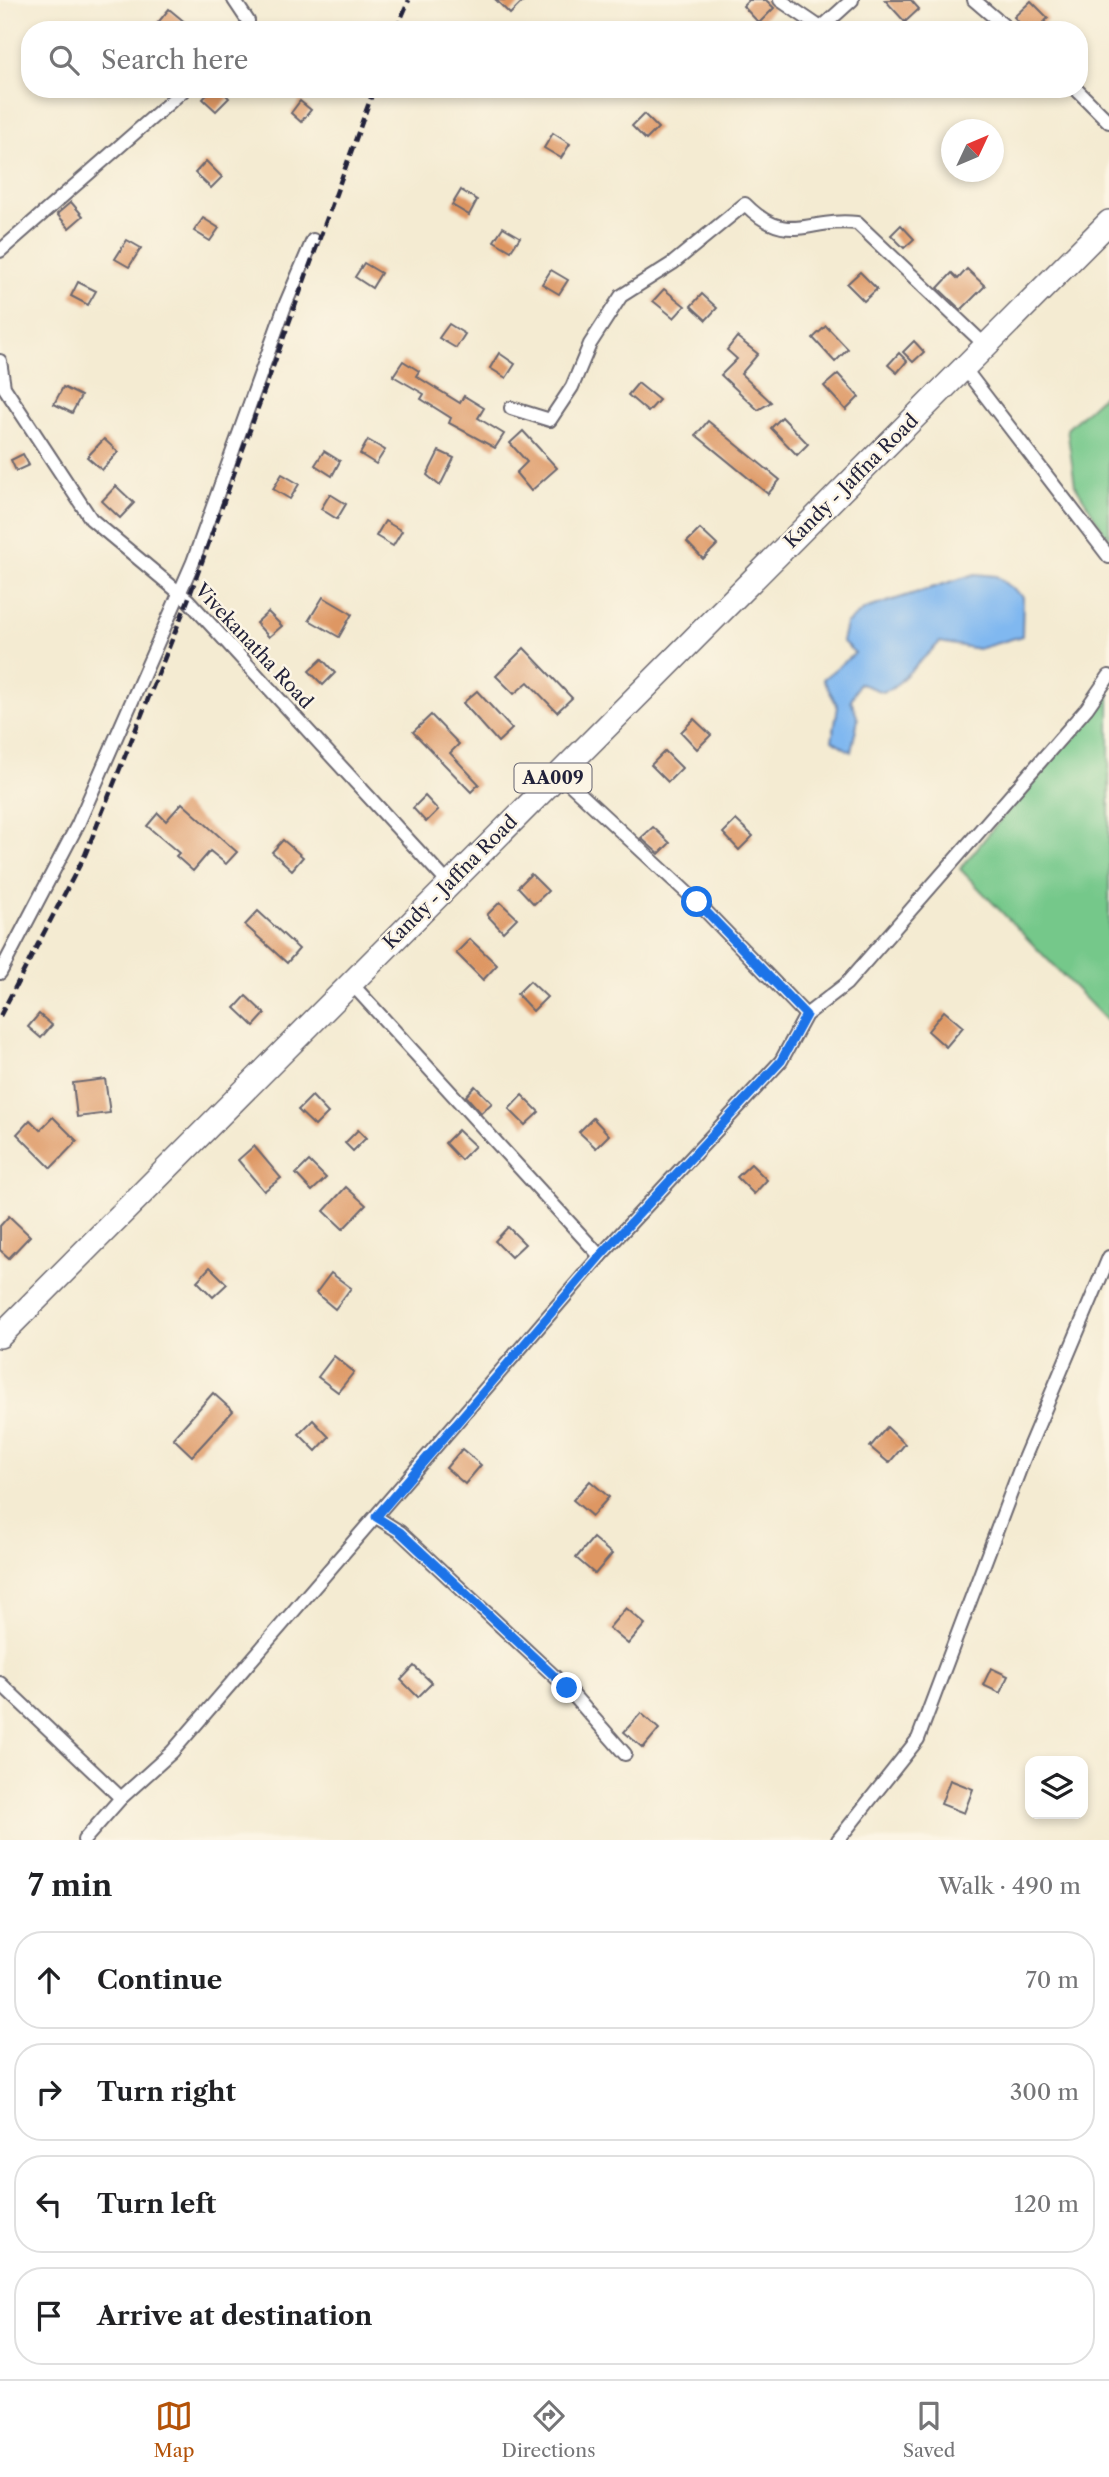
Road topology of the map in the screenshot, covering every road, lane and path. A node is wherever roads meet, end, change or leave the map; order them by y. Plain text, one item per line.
1 (234, 0) edge
2 (780, 0) edge
3 (852, 0) edge
4 (974, 0) edge
5 (248, 21) edge
6 (811, 21) edge
7 (829, 21) edge
8 (998, 21) edge
9 (175, 98) edge
10 (1085, 98) edge
11 (1109, 122) edge
12 (1109, 222) edge
13 (313, 240) dead end
14 (0, 251) edge
15 (986, 346) junction
16 (0, 361) edge
17 (964, 368) junction
18 (511, 408) dead end
19 (1109, 557) edge
20 (178, 593) junction
21 (1109, 676) edge
22 (558, 773) junction
23 (448, 883) junction
24 (0, 973) edge
25 (349, 982) junction
26 (806, 1015) junction
27 (600, 1256) junction
28 (1109, 1257) edge
29 (0, 1336) edge
30 (376, 1517) junction
31 (0, 1683) edge
32 (625, 1754) dead end
33 (121, 1798) junction
34 (84, 1840) edge
35 (838, 1840) edge

1 - 5 street
2 - 6 street
3 - 7 street
4 - 8 street
9 - 14 street
10 - 11 street
12 - 15 highway, Kandy - Jaffna Road / AA009
13 - 20 street
15 - 17 highway, Kandy - Jaffna Road / AA009
15 - 18 street
16 - 20 street, Vivekanatha Road
17 - 19 street
17 - 22 highway, Kandy - Jaffna Road / AA009
20 - 23 street, Vivekanatha Road
20 - 24 street
21 - 26 street
22 - 23 highway, Kandy - Jaffna Road / AA009
22 - 26 street
23 - 25 highway, Kandy - Jaffna Road / AA009
25 - 27 street
25 - 29 highway, Kandy - Jaffna Road / AA009
26 - 27 street
27 - 30 street
28 - 35 street
30 - 32 street
30 - 33 street
31 - 33 street
33 - 34 street

